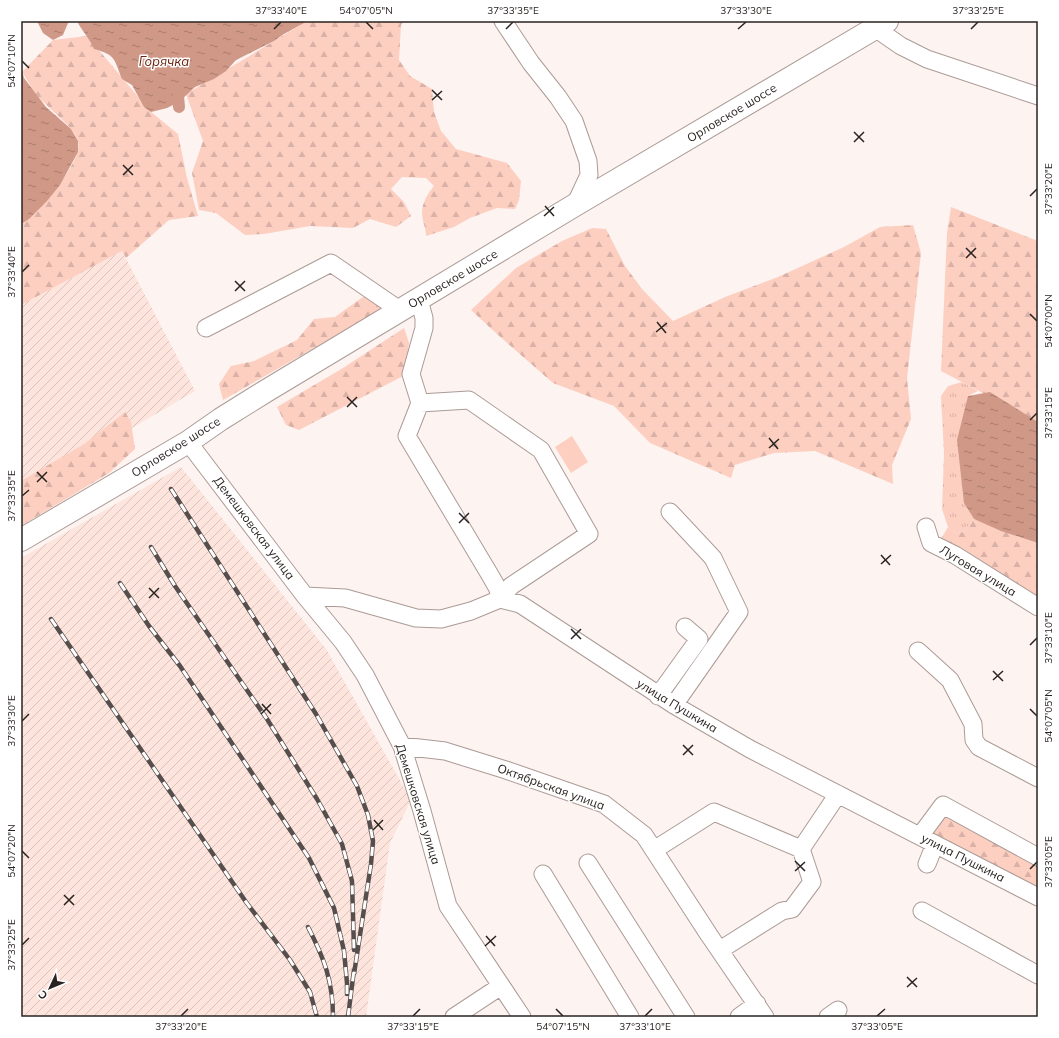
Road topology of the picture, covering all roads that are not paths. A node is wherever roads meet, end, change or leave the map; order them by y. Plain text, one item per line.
1 (503, 21) edge
2 (881, 25) edge
3 (1038, 96) edge
4 (575, 205) junction
5 (410, 306) junction
6 (206, 328) dead end
7 (420, 403) junction
8 (188, 442) junction
9 (670, 512) dead end
10 (926, 527) dead end
11 (21, 540) edge
12 (305, 596) junction
13 (500, 599) junction
14 (1038, 607) edge
15 (685, 627) dead end
16 (918, 651) dead end
17 (658, 696) junction
18 (674, 706) junction
19 (402, 746) junction
20 (1038, 778) edge
21 (838, 794) junction
22 (920, 836) junction
23 (935, 844) junction
24 (801, 849) junction
25 (654, 850) junction
26 (1038, 857) edge
27 (588, 863) dead end
28 (927, 864) dead end
29 (543, 874) dead end
30 (1038, 897) edge
31 (922, 911) dead end
32 (720, 950) junction
33 (1038, 975) edge
34 (501, 986) junction
35 (761, 1011) edge
36 (454, 1017) edge
37 (522, 1017) edge
38 (630, 1017) edge
39 (686, 1017) edge
40 (739, 1017) edge

1 - 4 street
2 - 3 street
2 - 4 main road, Орловское шоссе
4 - 5 main road, Орловское шоссе
5 - 6 street
5 - 7 street
5 - 8 main road, Орловское шоссе
7 - 13 street
7 - 13 street
8 - 11 main road, Орловское шоссе
8 - 12 street, Демешковская улица
9 - 18 street
10 - 14 street, Луговая улица
12 - 13 street
12 - 19 street, Демешковская улица
13 - 17 street, улица Пушкина
15 - 17 street
16 - 20 street
17 - 18 street, улица Пушкина
18 - 21 street, улица Пушкина
19 - 25 street, Октябрьская улица
19 - 34 street, Демешковская улица
21 - 22 street, улица Пушкина
21 - 24 street
22 - 23 street, улица Пушкина
22 - 26 street
23 - 28 street
23 - 30 street, улица Пушкина
24 - 25 street
24 - 32 street
25 - 32 street, Октябрьская улица
27 - 39 street
29 - 38 street
31 - 33 street
32 - 35 street, Октябрьская улица
34 - 36 street
34 - 37 street, Демешковская улица
35 - 40 street

